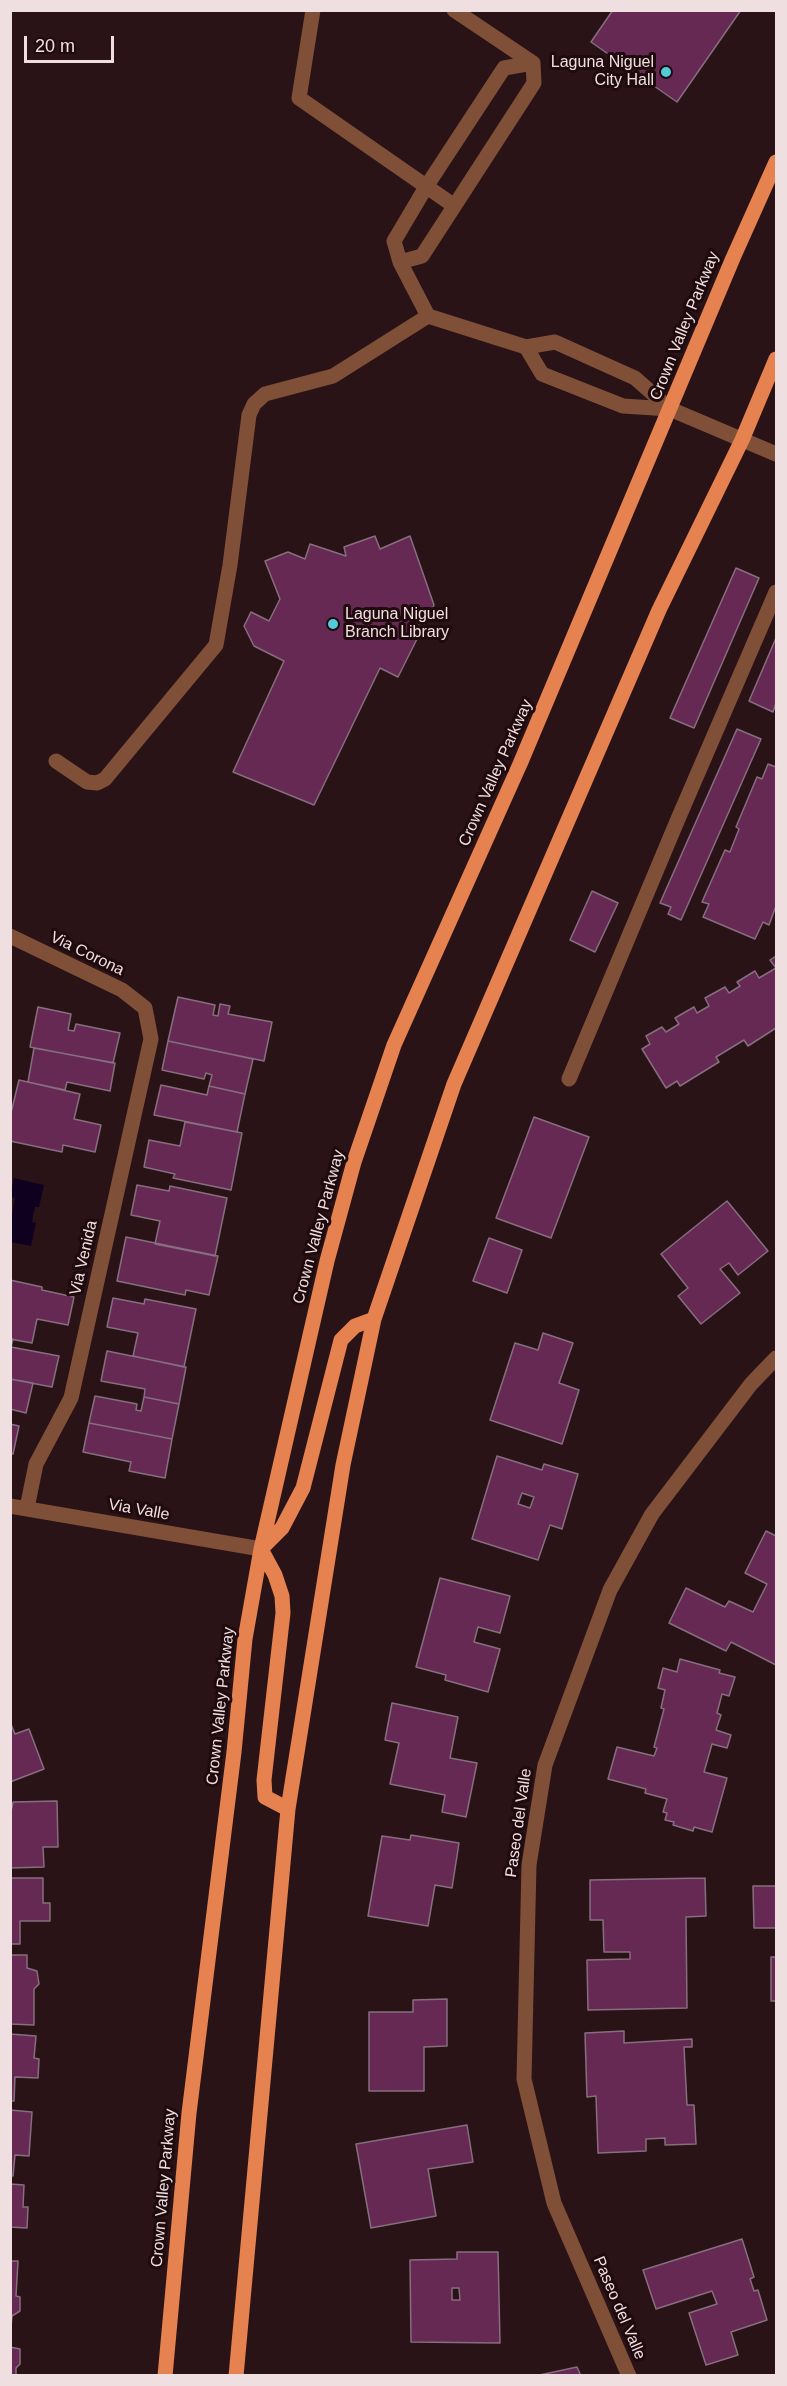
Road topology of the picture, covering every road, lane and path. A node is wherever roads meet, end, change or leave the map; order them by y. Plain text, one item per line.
1 (313, 10) edge
2 (454, 10) edge
3 (533, 63) junction
4 (777, 162) edge
5 (426, 187) junction
6 (453, 205) junction
7 (400, 262) junction
8 (428, 316) junction
9 (526, 347) junction
10 (777, 360) edge
11 (670, 409) junction
12 (742, 440) junction
13 (777, 454) edge
14 (777, 592) edge
15 (56, 761) dead end
16 (10, 936) edge
17 (145, 1008) joint
18 (569, 1079) dead end
19 (374, 1319) junction
20 (777, 1358) edge
21 (10, 1506) edge
22 (27, 1508) junction
23 (261, 1549) junction
24 (288, 1809) junction
25 (165, 2376) edge
26 (236, 2376) edge
27 (629, 2376) edge

1 - 5 street
2 - 3 street
3 - 5 street
3 - 6 street
4 - 11 main road, Crown Valley Parkway
5 - 6 street
5 - 7 street
6 - 7 street
7 - 8 street
8 - 9 street
8 - 15 street
9 - 11 street
9 - 11 street
10 - 12 main road
11 - 12 street
11 - 23 main road, Crown Valley Parkway
12 - 13 street
12 - 19 main road
14 - 18 street
16 - 17 street, Via Corona
17 - 22 street, Via Venida
19 - 23 main road
19 - 24 main road
20 - 27 street, Paseo del Valle
21 - 22 street, Via Valle
22 - 23 street, Via Valle
23 - 24 main road
23 - 25 main road, Crown Valley Parkway
24 - 26 main road

